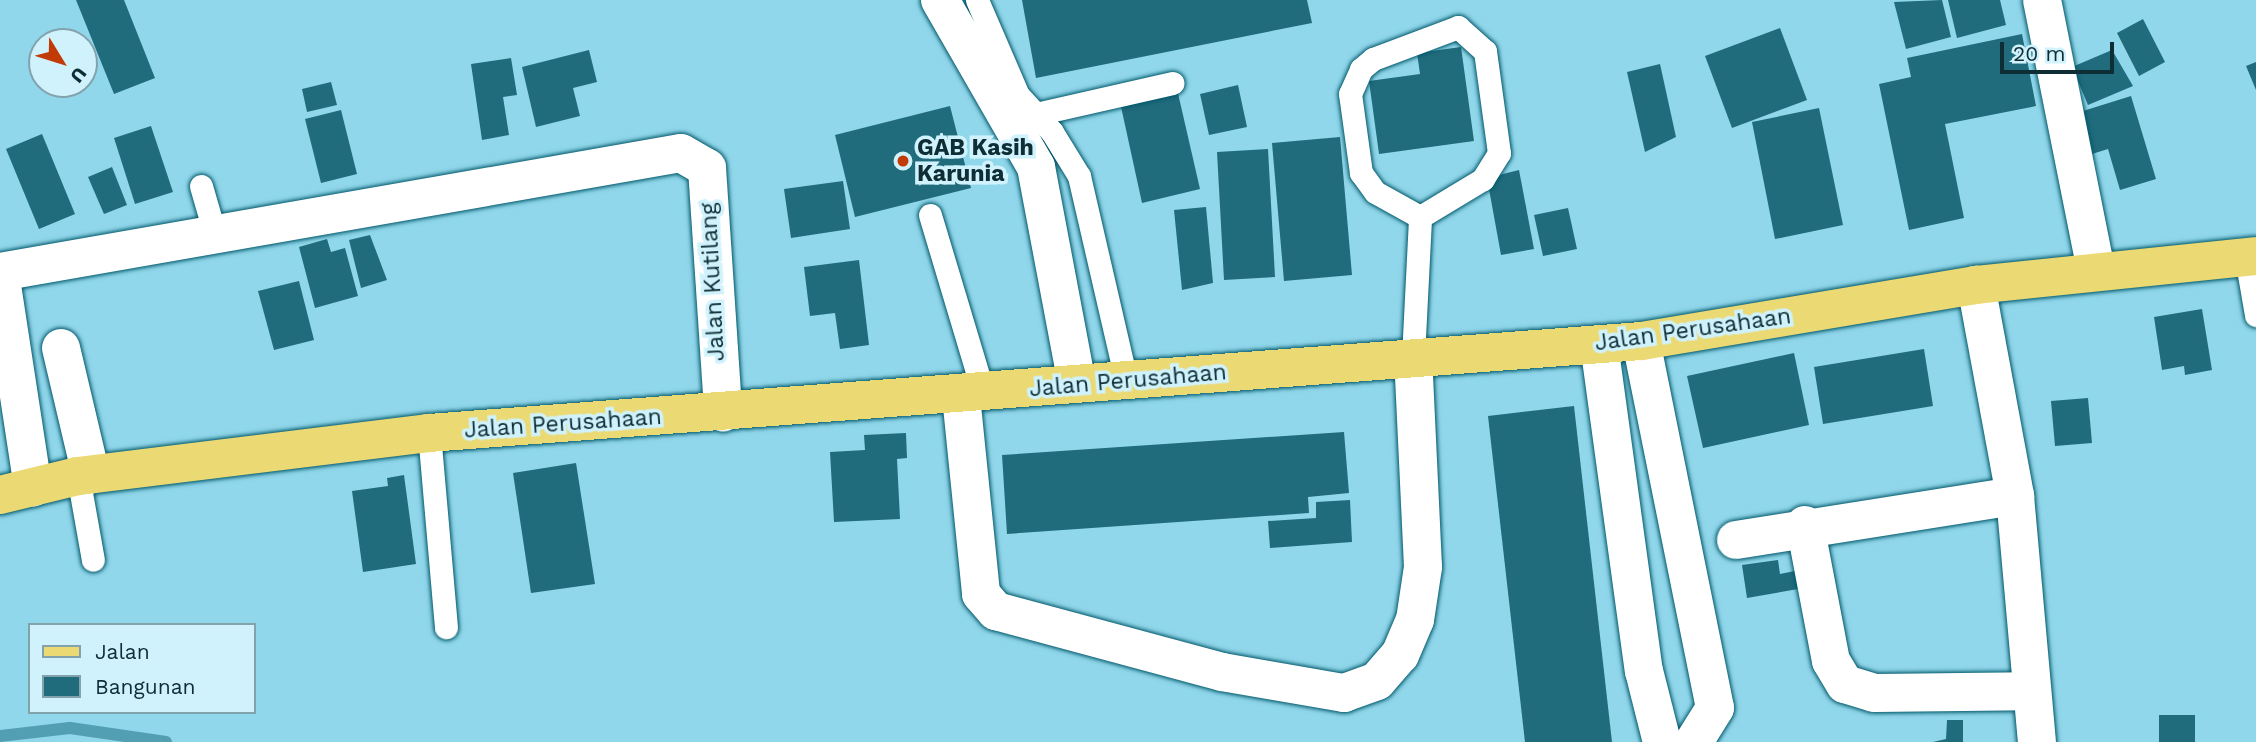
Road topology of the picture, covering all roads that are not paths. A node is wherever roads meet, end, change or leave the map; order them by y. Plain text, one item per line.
1 (940, 0) edge
2 (977, 0) edge
3 (2042, 0) edge
4 (1173, 83) dead end
5 (1036, 114) junction
6 (201, 186) dead end
7 (930, 215) dead end
8 (1420, 217) junction
9 (214, 231) junction
10 (2251, 257) edge
11 (2096, 270) junction
12 (0, 272) edge
13 (1976, 285) junction
14 (2256, 315) edge
15 (1641, 341) junction
16 (1599, 344) junction
17 (61, 348) dead end
18 (1413, 357) junction
19 (1126, 380) junction
20 (1077, 383) junction
21 (972, 395) junction
22 (723, 412) junction
23 (429, 433) junction
24 (85, 476) junction
25 (17, 491) edge
26 (2015, 496) junction
27 (1676, 511) junction
28 (1625, 519) junction
29 (1805, 525) junction
30 (1735, 540) dead end
31 (93, 560) dead end
32 (446, 627) dead end
33 (2028, 691) junction
34 (1662, 742) edge
35 (1694, 742) edge
36 (2037, 742) edge

1 - 20 street
2 - 5 lane
3 - 11 street
4 - 5 lane
5 - 19 lane
6 - 9 lane
7 - 21 lane
8 - 8 lane
8 - 18 lane
9 - 12 street
9 - 22 street, Jalan Kutilang
10 - 11 main road, Jalan Perusahaan
10 - 14 lane
11 - 13 main road, Jalan Perusahaan
12 - 25 street
13 - 15 main road, Jalan Perusahaan
13 - 26 street
15 - 16 main road, Jalan Perusahaan
15 - 27 street
16 - 18 main road, Jalan Perusahaan
16 - 28 street
17 - 24 street
18 - 19 main road, Jalan Perusahaan
18 - 21 street
19 - 20 main road, Jalan Perusahaan
20 - 21 main road, Jalan Perusahaan
21 - 22 main road, Jalan Perusahaan
22 - 23 main road, Jalan Perusahaan
23 - 24 main road, Jalan Perusahaan
23 - 32 lane
24 - 25 main road, Jalan Perusahaan
24 - 31 lane
26 - 29 street
26 - 33 street
27 - 28 street
27 - 35 street
28 - 34 street
29 - 30 street
29 - 33 street
33 - 36 street

